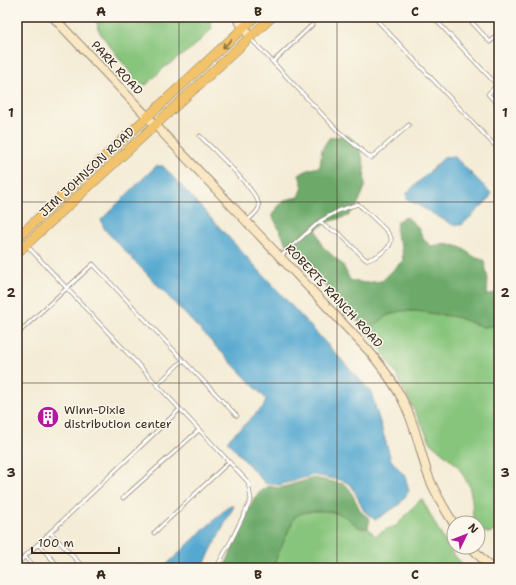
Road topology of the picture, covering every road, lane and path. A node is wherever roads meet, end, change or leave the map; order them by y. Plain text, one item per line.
1 (53, 17) edge
2 (236, 17) edge
3 (255, 17) edge
4 (261, 17) edge
5 (272, 17) edge
6 (374, 17) edge
7 (433, 17) edge
8 (467, 17) edge
9 (312, 25) dead end
10 (248, 33) junction
11 (499, 34) edge
12 (273, 62) junction
13 (499, 106) edge
14 (151, 121) junction
15 (408, 125) dead end
16 (200, 136) dead end
17 (499, 148) edge
18 (84, 175) junction
19 (247, 221) junction
20 (320, 222) junction
21 (18, 236) edge
22 (26, 244) junction
23 (17, 253) edge
24 (281, 256) junction
25 (67, 288) junction
26 (17, 334) edge
27 (183, 360) junction
28 (157, 385) junction
29 (180, 409) junction
30 (237, 416) dead end
31 (199, 430) junction
32 (229, 462) junction
33 (123, 498) dead end
34 (448, 515) edge
35 (50, 532) junction
36 (154, 533) dead end
37 (38, 544) junction
38 (479, 555) edge
39 (24, 556) junction
40 (17, 564) edge
41 (35, 568) edge
42 (60, 568) edge
43 (84, 568) edge
44 (216, 568) edge
45 (491, 568) edge

1 - 14 street, PARK ROAD
2 - 10 street
3 - 10 main road
4 - 10 main road
5 - 10 main road
6 - 17 lane
7 - 13 lane
8 - 11 lane
9 - 12 lane
10 - 12 lane
10 - 14 main road
10 -> 14 main road
12 - 15 lane
14 - 18 main road, JIM JOHNSON ROAD
14 - 19 street, ROBERTS RANCH ROAD
14 - 22 main road, JIM JOHNSON ROAD
16 - 19 lane
18 - 21 main road, JIM JOHNSON ROAD
18 - 22 main road
19 - 24 street, ROBERTS RANCH ROAD
20 - 20 lane
20 - 24 lane
21 - 22 lane
22 - 23 main road, JIM JOHNSON ROAD
22 - 25 lane
24 - 34 street, ROBERTS RANCH ROAD
25 - 26 lane
25 - 27 lane
25 - 28 lane
27 - 28 lane
27 - 30 lane
28 - 29 lane
29 - 31 lane
29 - 35 lane
31 - 32 lane
31 - 33 lane
32 - 36 lane
32 - 44 lane
35 - 37 lane
35 - 43 lane
37 - 39 lane
37 - 42 lane
38 - 45 street
39 - 40 lane
39 - 41 lane

